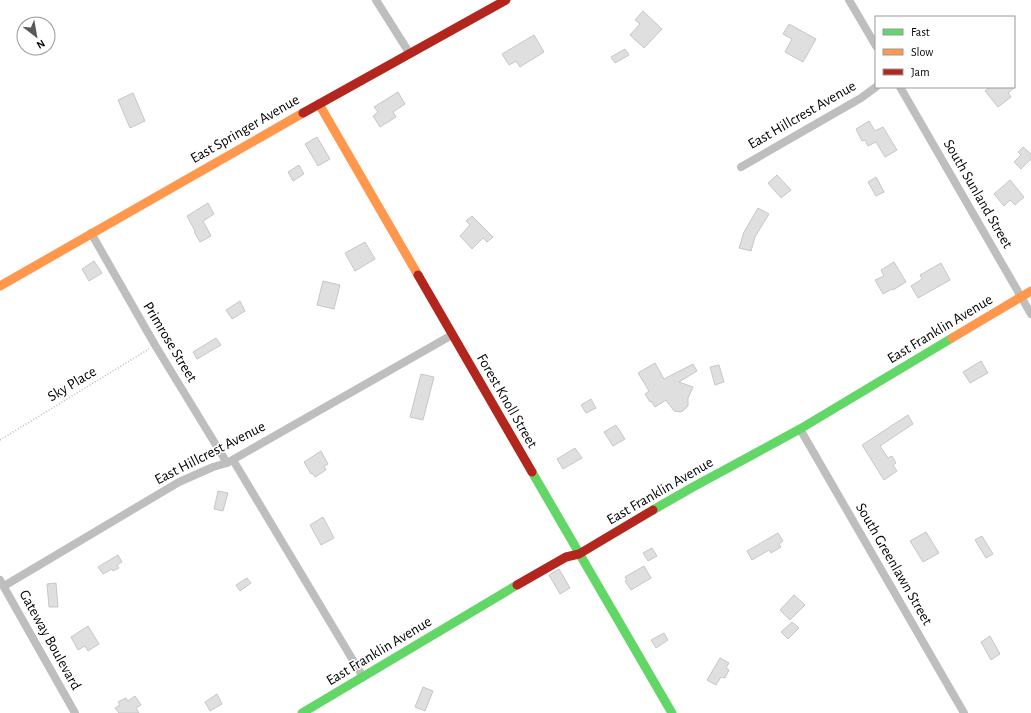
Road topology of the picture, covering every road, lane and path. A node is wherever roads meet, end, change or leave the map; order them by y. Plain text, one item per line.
1 (376, 0) edge
2 (506, 0) edge
3 (849, 0) edge
4 (875, 44) edge
5 (410, 54) junction
6 (875, 88) edge
7 (901, 88) edge
8 (319, 104) junction
9 (741, 167) dead end
10 (90, 233) junction
11 (0, 286) edge
12 (1031, 291) edge
13 (1021, 297) junction
14 (1031, 314) edge
15 (452, 335) junction
16 (155, 346) junction
17 (800, 429) junction
18 (0, 440) edge
19 (230, 462) junction
20 (580, 554) junction
21 (2, 583) edge
22 (363, 677) junction
23 (75, 713) edge
24 (302, 713) edge
25 (672, 713) edge
26 (964, 713) edge

1 - 5 street
2 - 5 street, East Springer Avenue
3 - 4 street
5 - 8 street, East Springer Avenue
6 - 9 street, East Hillcrest Avenue
7 - 13 street, South Sunland Street
8 - 10 street, East Springer Avenue
8 - 15 street, Forest Knoll Street
10 - 11 street, East Springer Avenue
10 - 16 street, Primrose Street
12 - 13 street, East Franklin Avenue
13 - 14 street, South Sunland Street
13 - 17 street, East Franklin Avenue
15 - 19 street, East Hillcrest Avenue
15 - 20 street, Forest Knoll Street
16 - 18 path, Sky Place
16 - 19 street, Primrose Street
17 - 20 street, East Franklin Avenue
17 - 26 street, South Greenlawn Street
19 - 21 street, East Hillcrest Avenue
19 - 22 street, Primrose Street
20 - 22 street, East Franklin Avenue
20 - 25 street, Forest Knoll Street
21 - 23 street, Gateway Boulevard
22 - 24 street, East Franklin Avenue

